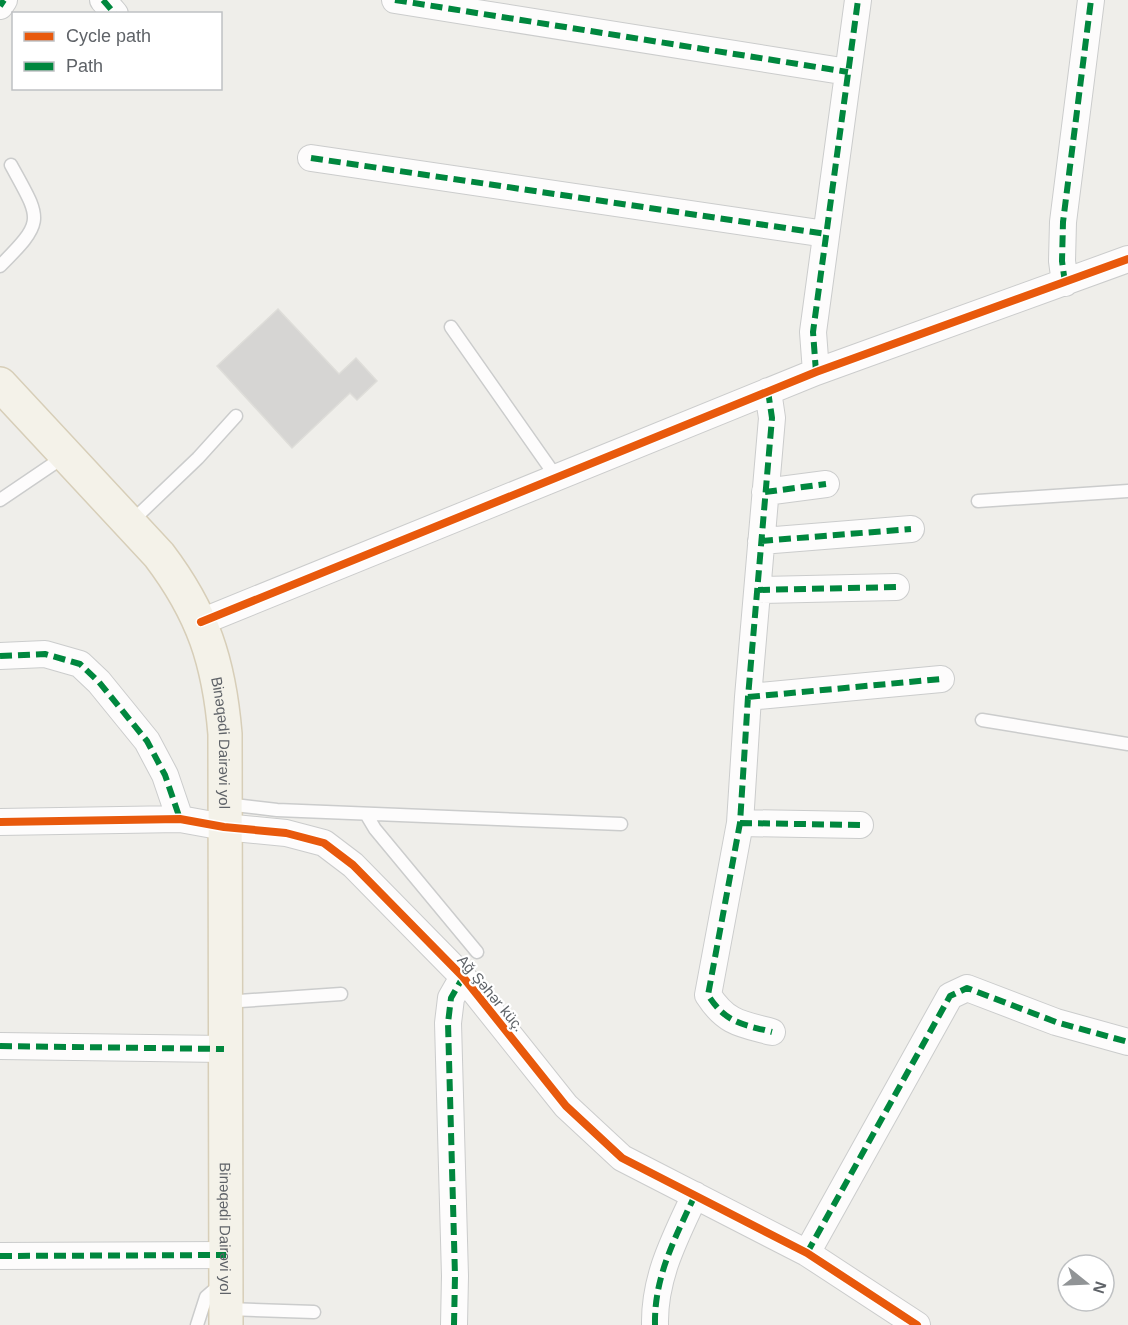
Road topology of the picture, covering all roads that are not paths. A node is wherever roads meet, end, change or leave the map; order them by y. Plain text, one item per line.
1 (4, 0) edge
2 (103, 0) edge
3 (395, 0) edge
4 (858, 0) edge
5 (1091, 0) edge
6 (0, 6) edge
7 (113, 12) edge
8 (848, 72) junction
9 (311, 158) dead end
10 (11, 165) dead end
11 (826, 234) junction
12 (1128, 259) edge
13 (0, 266) edge
14 (1065, 283) junction
15 (452, 327) dead end
16 (816, 372) junction
17 (0, 384) edge
18 (768, 392) junction
19 (236, 416) dead end
20 (65, 456) junction
21 (557, 477) junction
22 (826, 484) dead end
23 (1128, 491) edge
24 (765, 492) junction
25 (0, 500) edge
26 (978, 501) dead end
27 (130, 523) junction
28 (911, 529) dead end
29 (761, 541) junction
30 (896, 587) dead end
31 (758, 590) junction
32 (201, 622) junction
33 (0, 656) edge
34 (941, 679) dead end
35 (748, 697) junction
36 (982, 720) dead end
37 (1128, 744) edge
38 (366, 814) junction
39 (224, 816) junction
40 (180, 819) junction
41 (0, 822) edge
42 (741, 823) junction
43 (621, 824) dead end
44 (861, 825) dead end
45 (477, 952) dead end
46 (463, 977) junction
47 (341, 994) dead end
48 (224, 1003) junction
49 (772, 1032) dead end
50 (1128, 1042) edge
51 (0, 1046) edge
52 (224, 1049) junction
53 (695, 1195) junction
54 (807, 1253) junction
55 (0, 1256) edge
56 (226, 1292) edge
57 (314, 1312) dead end
58 (197, 1325) edge
59 (454, 1325) edge
60 (655, 1325) edge
61 (917, 1325) edge

1 - 6 street
2 - 7 street
3 - 8 street
4 - 8 street
5 - 14 street
8 - 11 street
9 - 11 street
10 - 13 lane
11 - 16 street
12 - 14 street
14 - 16 street
15 - 21 lane
16 - 18 street
17 - 20 main road, Binəqədi Dairəvi yol
18 - 21 street
18 - 24 street
19 - 27 lane
20 - 25 lane
20 - 27 main road, Binəqədi Dairəvi yol
21 - 32 street
22 - 24 street
23 - 26 lane
24 - 29 street
27 - 32 main road, Binəqədi Dairəvi yol
28 - 29 street
29 - 31 street
30 - 31 street
31 - 35 street
32 - 39 main road, Binəqədi Dairəvi yol
33 - 40 street
34 - 35 street
35 - 42 street
36 - 37 lane
38 - 39 lane
38 - 43 lane
38 - 45 lane
39 - 40 street, Ağ Şəhər küç.
39 - 46 street, Ağ Şəhər küç.
39 - 48 main road, Binəqədi Dairəvi yol
40 - 41 street, Ağ Şəhər küç.
42 - 44 street
42 - 49 street
46 - 53 street, Ağ Şəhər küç.
46 - 59 street
47 - 48 lane
48 - 52 main road, Binəqədi Dairəvi yol
50 - 54 street
51 - 52 street
52 - 56 main road, Binəqədi Dairəvi yol
53 - 54 street, Ağ Şəhər küç.
53 - 60 street
54 - 61 street, Ağ Şəhər küç.
55 - 56 street
56 - 57 lane
56 - 58 lane

